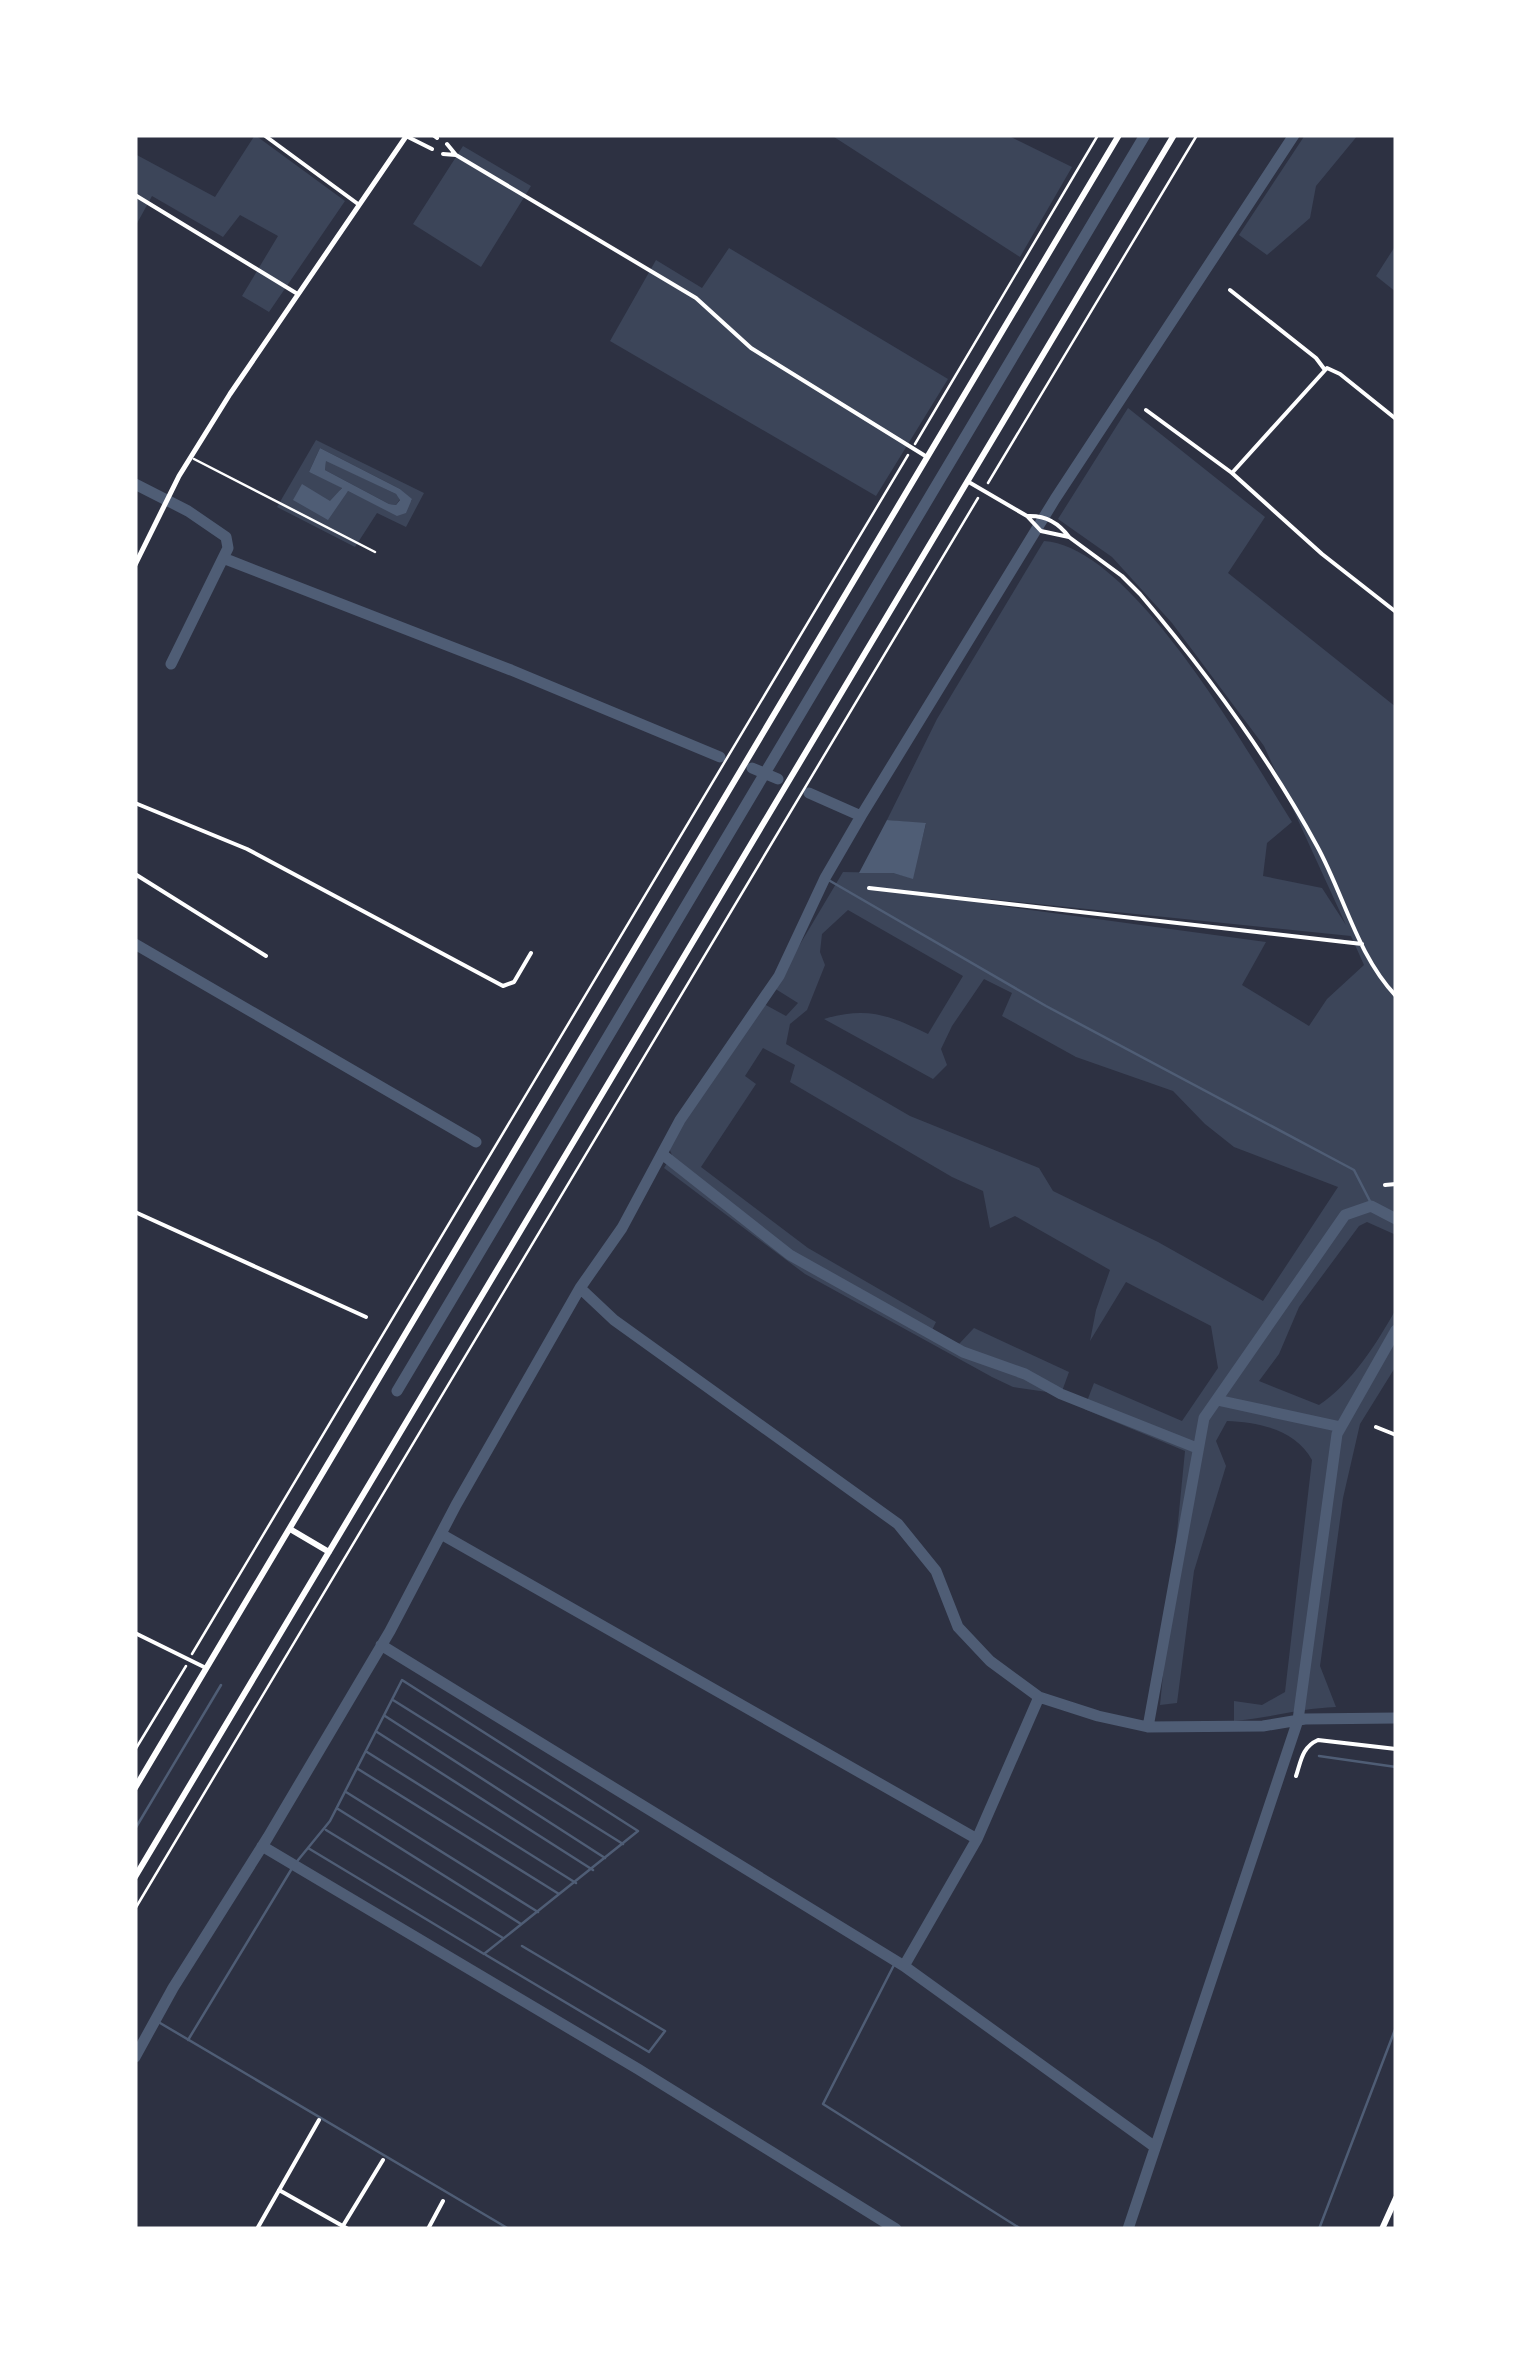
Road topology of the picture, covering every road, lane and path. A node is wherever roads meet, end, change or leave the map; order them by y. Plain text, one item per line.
1 (264, 135) edge
2 (1098, 135) edge
3 (1119, 135) edge
4 (1174, 135) edge
5 (1197, 135) edge
6 (406, 136) edge
7 (446, 144) dead end
8 (432, 149) dead end
9 (442, 154) dead end
10 (456, 155) junction
11 (135, 195) edge
12 (358, 204) junction
13 (1230, 290) dead end
14 (296, 293) junction
15 (1325, 370) junction
16 (1146, 410) dead end
17 (1396, 419) edge
18 (912, 448) junction
19 (190, 457) junction
20 (927, 458) junction
21 (1232, 474) junction
22 (967, 482) junction
23 (983, 491) junction
24 (1029, 519) junction
25 (1069, 537) junction
26 (375, 552) dead end
27 (135, 565) edge
28 (1396, 612) edge
29 (135, 803) edge
30 (135, 874) edge
31 (869, 888) dead end
32 (1362, 944) junction
33 (531, 953) dead end
34 (266, 956) dead end
35 (1396, 996) edge
36 (1396, 1184) edge
37 (1385, 1185) dead end
38 (135, 1212) edge
39 (366, 1317) dead end
40 (1376, 1427) dead end
41 (1396, 1435) edge
42 (290, 1528) junction
43 (329, 1552) junction
44 (135, 1633) edge
45 (189, 1660) junction
46 (206, 1668) junction
47 (1396, 1749) edge
48 (135, 1750) edge
49 (1296, 1776) dead end
50 (135, 1788) edge
51 (135, 1877) edge
52 (135, 1909) edge
53 (319, 2120) dead end
54 (382, 2160) dead end
55 (279, 2190) junction
56 (1396, 2198) edge
57 (443, 2201) dead end
58 (344, 2228) edge
59 (257, 2229) edge
60 (428, 2229) edge
61 (1382, 2229) edge

1 - 12 street
2 - 18 path
3 - 20 main road
4 - 22 main road
5 - 23 path
6 - 8 street
6 - 12 street
7 - 10 street
9 - 10 street
10 - 18 street
11 - 14 street
12 - 14 street
13 - 15 street
14 - 19 street
15 - 17 street
15 - 21 street
16 - 21 street
18 - 20 street
18 - 45 path
19 - 26 lane
19 - 27 street
20 - 42 main road
21 - 28 street
22 - 23 street
22 - 43 main road
23 - 24 street
23 - 52 path
24 - 25 street
24 - 25 street
25 - 32 street
29 - 33 street
30 - 34 street
31 - 32 street
32 - 35 street
36 - 37 street
38 - 39 street
40 - 41 street
42 - 43 main road
42 - 46 main road
43 - 51 main road
44 - 45 street
45 - 46 street
45 - 48 path
46 - 50 main road
47 - 49 street
53 - 55 street
54 - 58 street
55 - 58 street
55 - 59 street
56 - 61 main road
57 - 60 street

